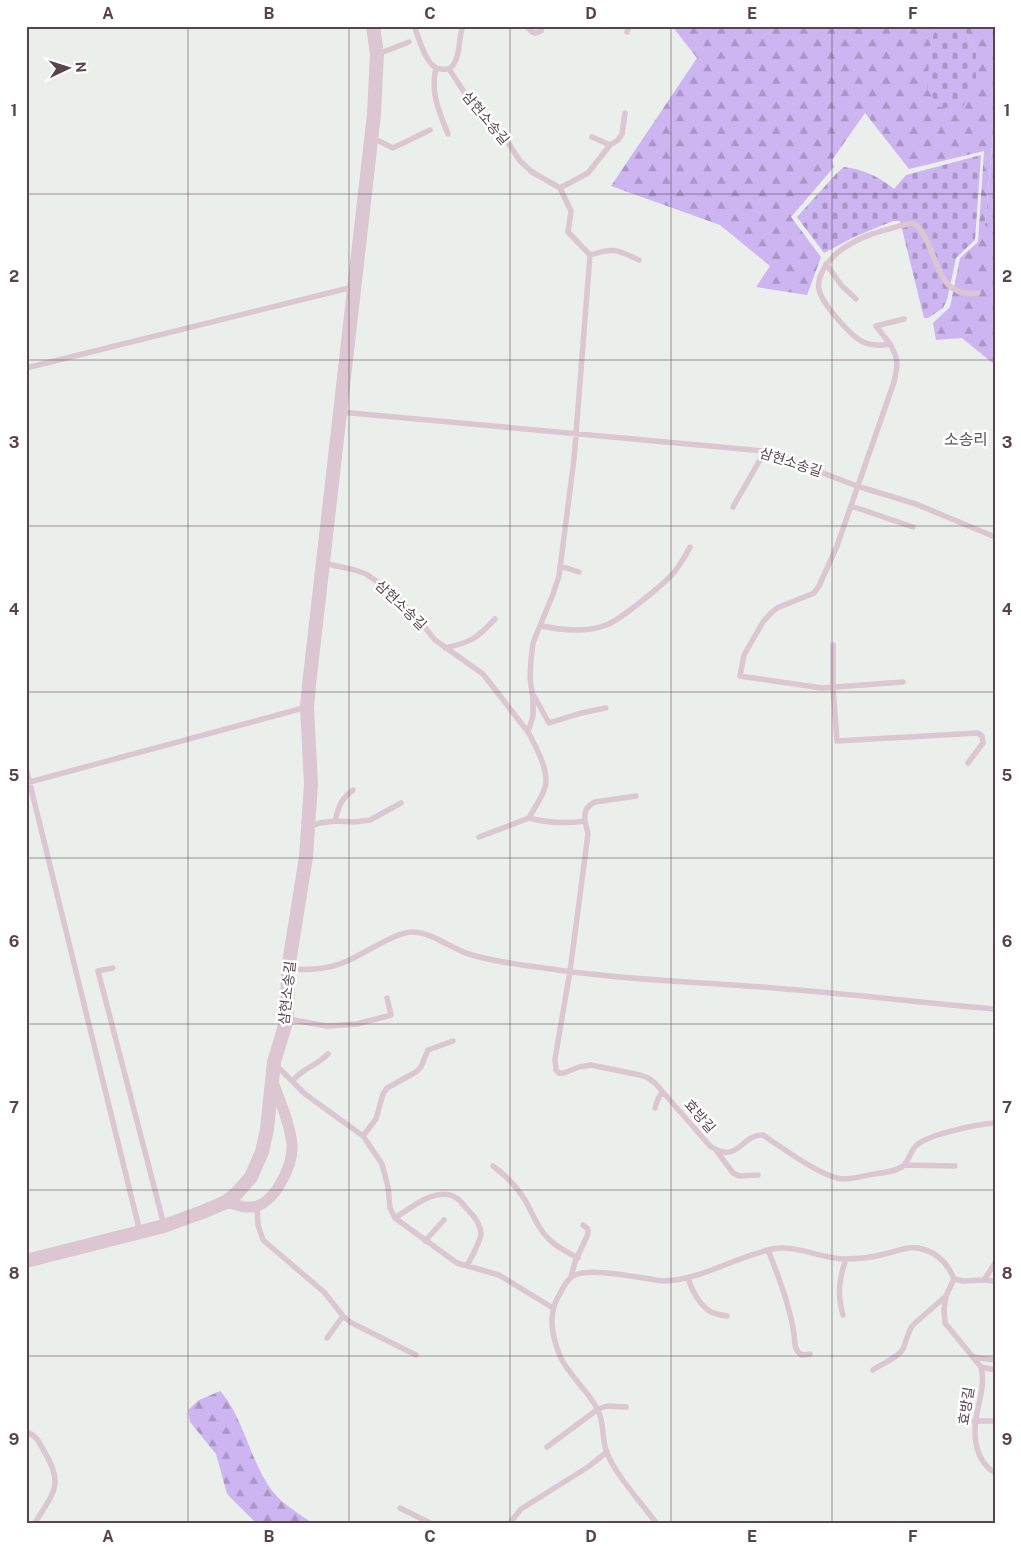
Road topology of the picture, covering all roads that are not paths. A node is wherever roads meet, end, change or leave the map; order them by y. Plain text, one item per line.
1 (373, 26) edge
2 (414, 26) edge
3 (463, 26) edge
4 (526, 26) edge
5 (542, 26) edge
6 (409, 42) dead end
7 (377, 54) junction
8 (436, 68) junction
9 (449, 69) junction
10 (625, 113) dead end
11 (430, 130) dead end
12 (448, 134) dead end
13 (592, 137) dead end
14 (371, 138) junction
15 (610, 145) junction
16 (560, 188) junction
17 (590, 256) junction
18 (639, 260) dead end
19 (826, 264) junction
20 (353, 287) junction
21 (978, 293) dead end
22 (856, 299) dead end
23 (904, 319) dead end
24 (890, 344) junction
25 (26, 368) edge
26 (340, 412) junction
27 (576, 434) junction
28 (765, 451) junction
29 (857, 486) junction
30 (851, 506) junction
31 (733, 507) dead end
32 (913, 526) dead end
33 (995, 537) edge
34 (690, 547) dead end
35 (323, 563) junction
36 (560, 566) junction
37 (579, 572) dead end
38 (495, 619) dead end
39 (540, 626) junction
40 (833, 645) dead end
41 (445, 648) junction
42 (903, 682) dead end
43 (833, 687) junction
44 (532, 692) junction
45 (307, 707) junction
46 (606, 708) dead end
47 (528, 732) junction
48 (968, 763) dead end
49 (26, 768) edge
50 (28, 782) edge
51 (353, 790) dead end
52 (636, 796) dead end
53 (401, 803) dead end
54 (529, 818) junction
55 (335, 821) junction
56 (585, 821) junction
57 (309, 827) junction
58 (479, 837) dead end
59 (113, 968) dead end
60 (288, 969) junction
61 (570, 971) junction
62 (387, 998) dead end
63 (995, 1009) edge
64 (286, 1019) junction
65 (453, 1041) dead end
66 (328, 1054) dead end
67 (274, 1062) junction
68 (272, 1080) junction
69 (292, 1081) junction
70 (662, 1092) junction
71 (655, 1108) dead end
72 (995, 1123) edge
73 (363, 1136) junction
74 (716, 1150) junction
75 (904, 1165) junction
76 (493, 1166) dead end
77 (955, 1166) dead end
78 (758, 1175) dead end
79 (226, 1202) junction
80 (257, 1206) junction
81 (395, 1218) junction
82 (444, 1220) dead end
83 (584, 1225) dead end
84 (164, 1226) junction
85 (140, 1232) junction
86 (425, 1240) junction
87 (768, 1250) junction
88 (578, 1258) junction
89 (846, 1259) junction
90 (26, 1261) edge
91 (995, 1263) edge
92 (467, 1266) junction
93 (571, 1277) junction
94 (688, 1278) junction
95 (954, 1279) junction
96 (984, 1280) junction
97 (995, 1281) edge
98 (946, 1296) junction
99 (553, 1308) junction
100 (843, 1315) dead end
101 (343, 1316) junction
102 (727, 1316) dead end
103 (327, 1338) dead end
104 (810, 1354) dead end
105 (416, 1355) dead end
106 (973, 1357) junction
107 (995, 1360) edge
108 (981, 1367) junction
109 (873, 1370) dead end
110 (995, 1370) edge
111 (626, 1407) dead end
112 (598, 1409) junction
113 (974, 1420) junction
114 (995, 1421) edge
115 (26, 1432) edge
116 (547, 1447) dead end
117 (607, 1452) junction
118 (995, 1473) edge
119 (400, 1508) dead end
120 (34, 1524) edge
121 (432, 1524) edge
122 (509, 1524) edge
123 (657, 1524) edge

1 - 7 street, 삼현소송길
2 - 8 lane
3 - 9 lane
4 - 5 lane
6 - 7 lane
7 - 14 street, 삼현소송길
8 - 9 lane
8 - 12 lane
9 - 16 lane, 삼현소송길
10 - 15 lane
11 - 14 lane
13 - 15 lane
14 - 20 street, 삼현소송길
15 - 16 lane
16 - 17 lane
17 - 18 lane
17 - 27 lane
19 - 21 lane
19 - 22 lane
19 - 24 lane
20 - 25 lane
20 - 26 street, 삼현소송길
23 - 24 lane
24 - 29 lane
26 - 27 lane, 삼현소송길
26 - 35 street, 삼현소송길
27 - 28 lane, 삼현소송길
27 - 36 lane
28 - 29 lane, 삼현소송길
28 - 31 lane
29 - 30 lane
29 - 33 lane, 삼현소송길
30 - 32 lane
30 - 43 lane
34 - 39 lane
35 - 41 lane, 삼현소송길
35 - 45 street, 삼현소송길
36 - 37 lane
36 - 39 lane
38 - 41 lane
39 - 44 lane
40 - 43 lane
41 - 47 lane, 삼현소송길
42 - 43 lane
43 - 48 lane
44 - 46 lane
44 - 47 lane
45 - 50 lane
45 - 57 street, 삼현소송길
47 - 54 lane, 삼현소송길
49 - 50 lane
50 - 85 lane
51 - 55 lane
52 - 56 lane
53 - 55 lane
54 - 56 lane
54 - 58 lane
55 - 57 lane
56 - 61 lane
57 - 60 street, 삼현소송길
59 - 84 lane
60 - 61 lane
60 - 64 street, 삼현소송길
61 - 63 lane
61 - 70 lane, 효방길
62 - 64 lane
64 - 67 street, 삼현소송길
65 - 73 lane
66 - 69 lane
67 - 68 street, 삼현소송길
67 - 69 lane
68 - 79 street, 삼현소송길
68 - 80 street
69 - 73 lane
70 - 71 lane
70 - 74 lane, 효방길
72 - 75 lane
73 - 81 lane
74 - 75 lane, 효방길
74 - 78 lane
75 - 77 lane
76 - 88 lane
79 - 80 street
79 - 84 street, 삼현소송길
80 - 101 lane
81 - 86 lane
81 - 92 lane
82 - 86 lane
83 - 88 lane
84 - 85 street, 삼현소송길
85 - 90 street, 삼현소송길
86 - 92 lane
87 - 89 lane
87 - 94 lane
87 - 104 lane
88 - 93 lane
89 - 95 lane
89 - 100 lane
91 - 96 lane
92 - 99 lane
93 - 94 lane
93 - 99 lane
94 - 102 lane
95 - 96 lane
95 - 98 lane
96 - 97 lane
98 - 106 lane
98 - 109 lane
99 - 112 lane
101 - 103 lane
101 - 105 lane
106 - 107 lane
106 - 108 lane
108 - 110 lane
108 - 113 lane, 효방길
111 - 112 lane
112 - 116 lane
112 - 117 lane
113 - 114 lane
113 - 118 lane, 효방길
115 - 120 lane
117 - 122 lane
117 - 123 lane
119 - 121 lane

